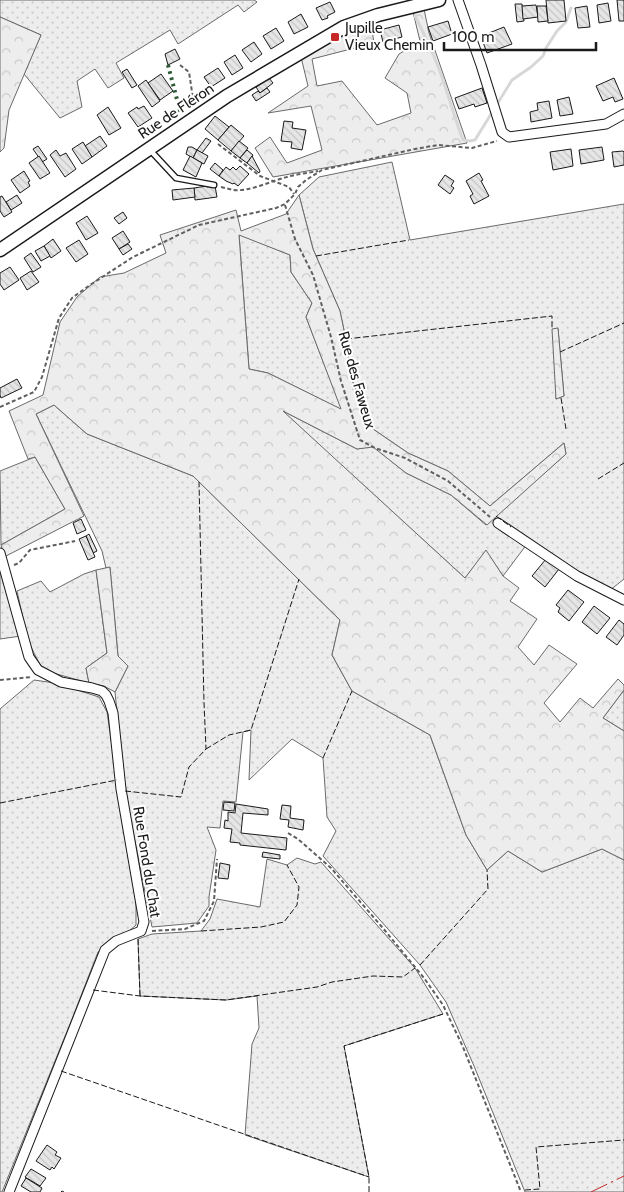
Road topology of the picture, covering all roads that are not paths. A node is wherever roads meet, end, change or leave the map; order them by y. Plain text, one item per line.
1 (439, 0) edge
2 (458, 0) edge
3 (624, 114) edge
4 (149, 149) junction
5 (214, 185) road end
6 (0, 250) edge
7 (498, 523) road end
8 (0, 553) edge
9 (624, 600) edge
10 (9, 1192) edge

1 - 4 street, Rue de Fléron
2 - 3 street
4 - 5 lane
4 - 6 street, Rue de Fléron
7 - 9 street
8 - 10 street, Rue Fond du Chat

